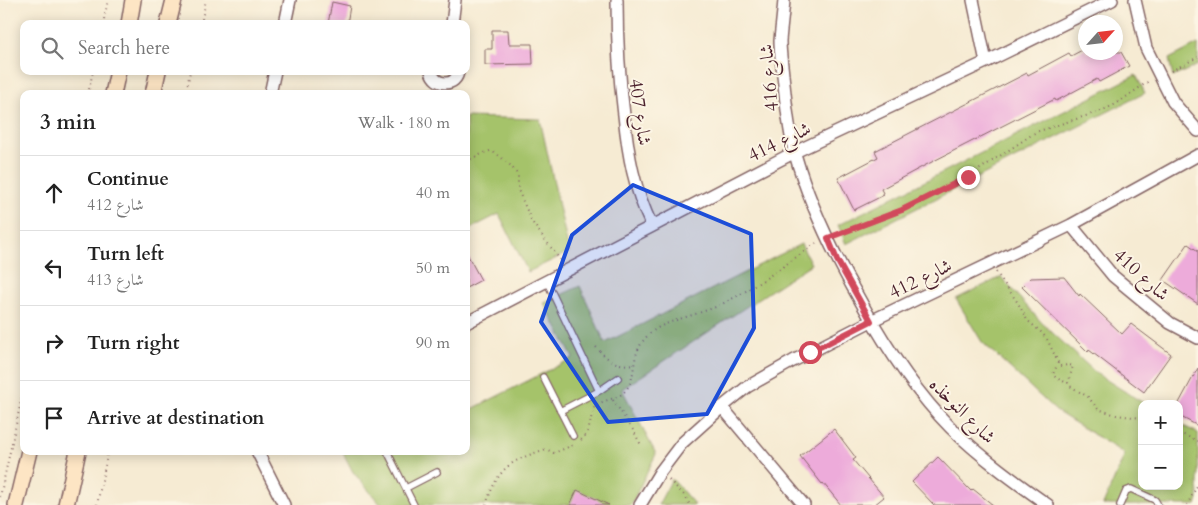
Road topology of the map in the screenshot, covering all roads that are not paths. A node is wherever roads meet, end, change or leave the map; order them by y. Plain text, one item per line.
1 (133, 0) edge
2 (174, 0) edge
3 (290, 0) edge
4 (455, 0) edge
5 (617, 0) edge
6 (784, 0) edge
7 (973, 0) edge
8 (1112, 0) edge
9 (1135, 0) edge
10 (130, 20) edge
11 (169, 20) edge
12 (286, 20) edge
13 (452, 20) edge
14 (986, 62) junction
15 (117, 75) edge
16 (157, 75) edge
17 (274, 75) edge
18 (432, 75) edge
19 (458, 75) edge
20 (114, 90) edge
21 (154, 90) edge
22 (271, 90) edge
23 (1198, 131) edge
24 (795, 152) junction
25 (1198, 155) edge
26 (1071, 225) junction
27 (652, 226) junction
28 (828, 238) joint
29 (547, 282) junction
30 (470, 321) edge
31 (871, 321) junction
32 (1198, 338) edge
33 (543, 377) dead end
34 (618, 378) dead end
35 (599, 391) junction
36 (722, 407) junction
37 (560, 410) junction
38 (573, 436) dead end
39 (28, 455) edge
40 (77, 455) edge
41 (259, 455) edge
42 (390, 455) edge
43 (437, 472) dead end
44 (406, 488) junction
45 (16, 505) edge
46 (66, 505) edge
47 (284, 505) edge
48 (414, 505) edge
49 (640, 505) edge
50 (804, 505) edge
51 (1048, 505) edge
52 (1120, 505) edge
53 (1158, 505) edge

1 - 10 street
2 - 11 street
3 - 12 street
4 - 13 street
5 - 27 street, شارع 407
6 - 24 street, شارع 416
7 - 14 street
8 - 14 street, شارع 414
9 - 23 street
14 - 24 street, شارع 414
15 - 20 street
16 - 21 street
17 - 22 street
18 - 19 street
24 - 27 street, شارع 414
24 - 28 street, شارع 416
25 - 26 street, شارع 412
26 - 31 street, شارع 412
26 - 32 street, شارع 410
27 - 29 street, شارع 414
28 - 31 street, شارع النوخذه
29 - 30 street, شارع 414
29 - 35 lane
31 - 36 street, شارع 412
31 - 51 street, شارع النوخذه
33 - 37 lane
34 - 35 lane
35 - 37 lane
36 - 49 street, شارع 412
36 - 50 street
37 - 38 lane
39 - 45 street
40 - 46 street
41 - 47 street
42 - 44 lane
43 - 44 lane
44 - 48 lane
52 - 53 lane

